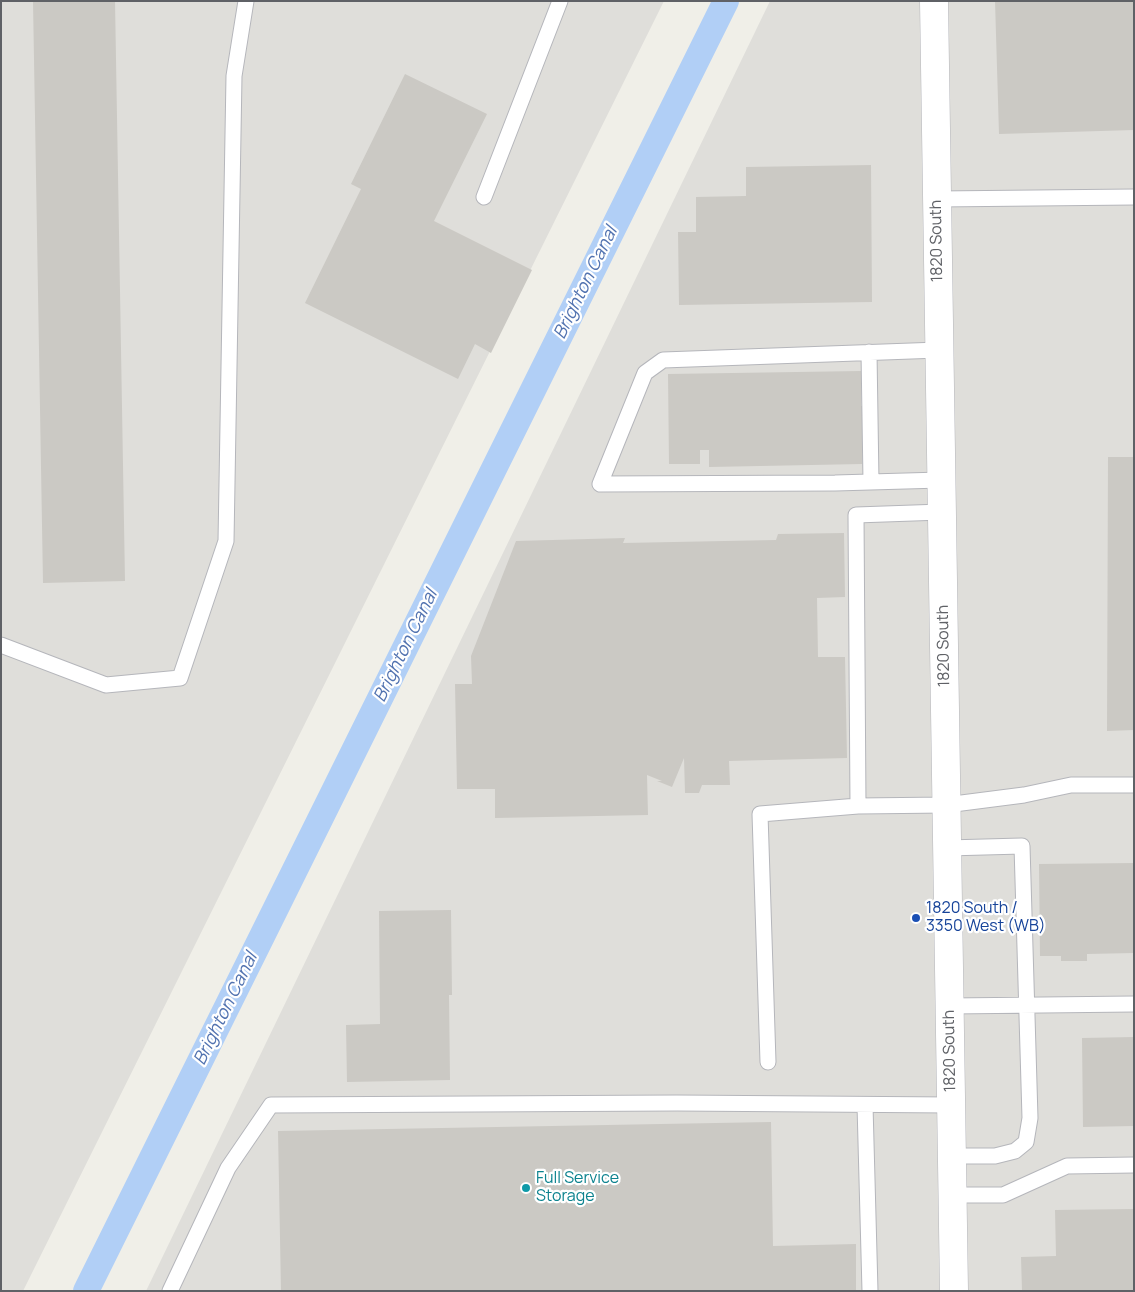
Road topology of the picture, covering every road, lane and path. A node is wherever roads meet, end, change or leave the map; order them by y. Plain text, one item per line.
1 (246, 1) edge
2 (560, 1) edge
3 (934, 1) edge
4 (1134, 196) edge
5 (484, 197) dead end
6 (937, 199) junction
7 (939, 350) junction
8 (862, 352) junction
9 (941, 480) junction
10 (871, 482) junction
11 (942, 512) junction
12 (1, 645) edge
13 (1134, 785) edge
14 (946, 805) junction
15 (858, 806) junction
16 (947, 848) junction
17 (1134, 1004) edge
18 (950, 1006) junction
19 (1026, 1006) junction
20 (768, 1062) dead end
21 (865, 1104) junction
22 (951, 1105) junction
23 (952, 1156) junction
24 (1134, 1165) edge
25 (953, 1195) junction
26 (170, 1291) edge
27 (870, 1291) edge
28 (954, 1291) edge

1 - 12 lane
2 - 5 lane
3 - 6 street, 1820 South
4 - 6 lane
6 - 7 street, 1820 South
7 - 8 lane
7 - 9 street, 1820 South
8 - 10 lane
8 - 10 lane
9 - 10 lane
9 - 11 street, 1820 South
11 - 14 street, 1820 South
11 - 15 lane
13 - 14 lane
14 - 15 lane
14 - 16 street, 1820 South
15 - 20 lane
16 - 18 street, 1820 South
16 - 19 lane
17 - 19 lane
18 - 19 lane
18 - 22 street, 1820 South
19 - 23 lane
21 - 22 lane
21 - 26 lane
21 - 27 lane
22 - 23 street, 1820 South
23 - 25 street, 1820 South
24 - 25 lane
25 - 28 street, 1820 South

